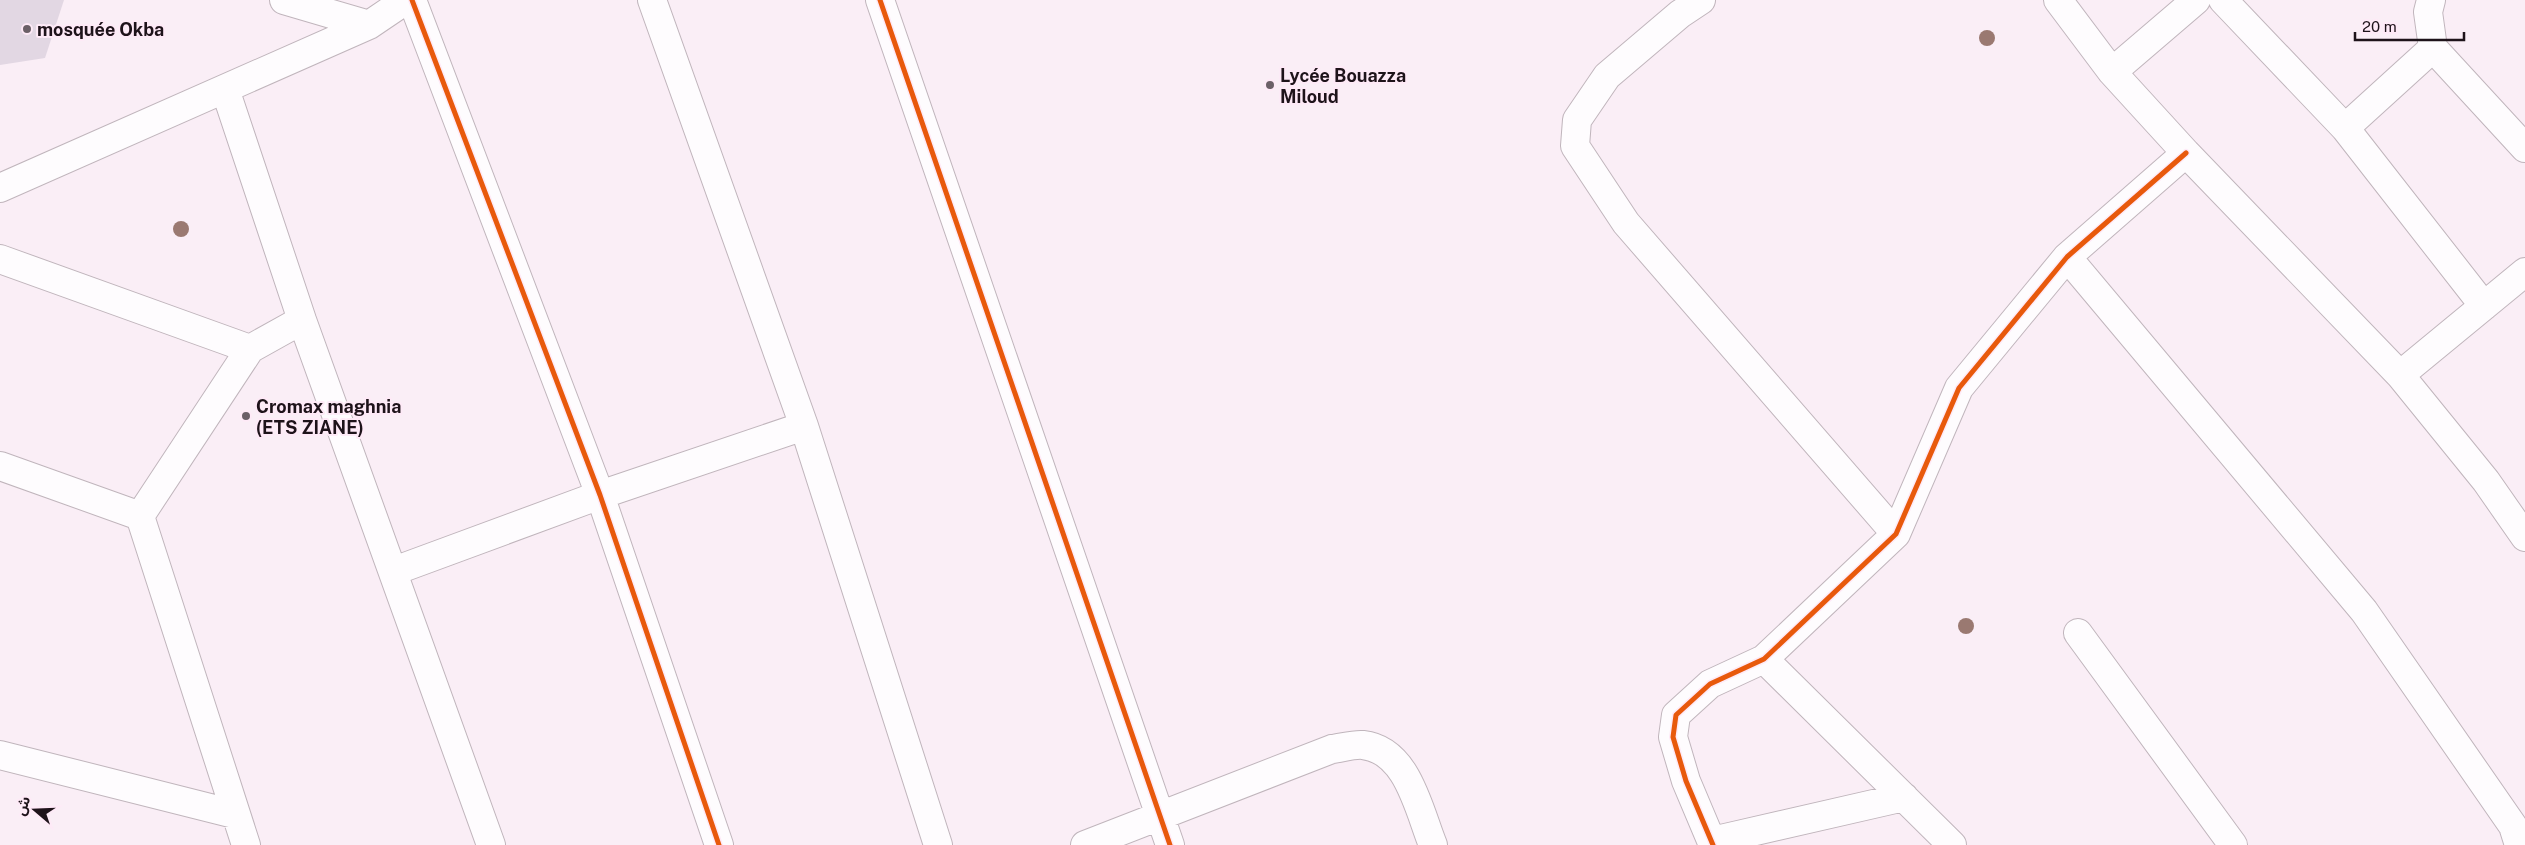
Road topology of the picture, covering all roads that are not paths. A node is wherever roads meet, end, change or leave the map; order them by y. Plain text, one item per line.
1 (284, 0) edge
2 (652, 0) edge
3 (880, 0) edge
4 (1702, 0) edge
5 (2058, 0) edge
6 (2196, 0) edge
7 (2223, 0) edge
8 (2431, 0) edge
9 (394, 7) edge
10 (2433, 48) junction
11 (2112, 72) junction
12 (225, 89) junction
13 (2345, 128) junction
14 (2525, 148) edge
15 (2186, 153) junction
16 (0, 188) edge
17 (2067, 257) junction
18 (0, 259) edge
19 (2520, 284) edge
20 (2484, 306) junction
21 (302, 320) junction
22 (250, 349) junction
23 (2400, 375) junction
24 (804, 426) junction
25 (0, 466) edge
26 (600, 495) junction
27 (140, 516) junction
28 (1896, 534) junction
29 (2525, 537) edge
30 (394, 571) junction
31 (2078, 633) dead end
32 (1764, 659) junction
33 (0, 755) edge
34 (1904, 796) junction
35 (234, 814) junction
36 (1160, 814) junction
37 (1712, 843) edge
38 (246, 845) edge
39 (491, 845) edge
40 (719, 845) edge
41 (938, 845) edge
42 (1085, 845) edge
43 (1170, 845) edge
44 (1432, 845) edge
45 (1952, 845) edge
46 (2233, 845) edge
47 (2519, 845) edge

1 - 9 street
2 - 24 street
3 - 36 street
4 - 28 street
5 - 11 street
6 - 11 street
7 - 13 street
8 - 10 street
9 - 12 street
9 - 26 street
10 - 13 street
10 - 14 street
11 - 15 street
12 - 16 street
12 - 21 street
13 - 20 street
15 - 17 street
15 - 23 street
17 - 28 street
17 - 47 street
18 - 22 street
19 - 20 street
20 - 23 street
21 - 22 street
21 - 30 street
22 - 27 street
23 - 29 street
24 - 26 street
24 - 41 street
25 - 27 street
26 - 30 street
26 - 40 street
27 - 35 street
28 - 32 street
30 - 39 street
31 - 46 street
32 - 34 street
32 - 37 street
33 - 35 street
34 - 37 street
34 - 45 street
35 - 38 street
36 - 42 street
36 - 43 street
36 - 44 street

